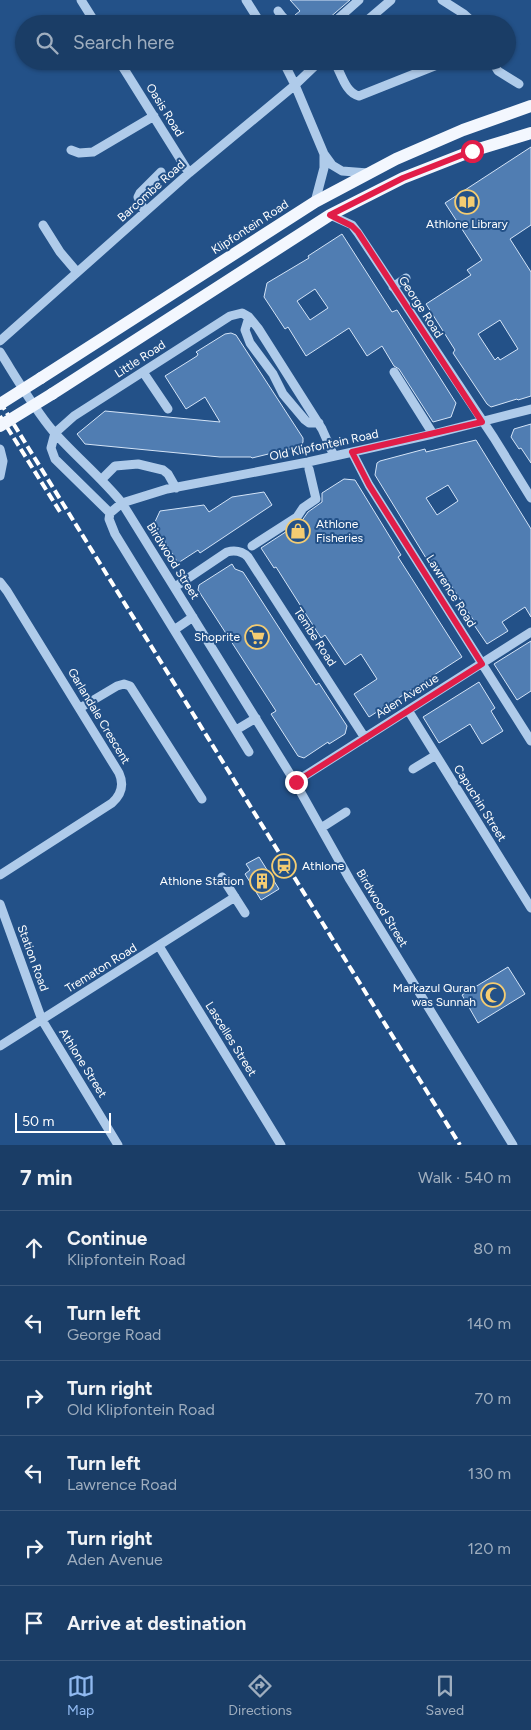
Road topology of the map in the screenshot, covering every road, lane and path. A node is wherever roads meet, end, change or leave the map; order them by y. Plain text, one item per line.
1 (81, 0) edge
2 (246, 0) edge
3 (359, 0) edge
4 (391, 0) edge
5 (442, 0) edge
6 (90, 15) edge
7 (255, 15) edge
8 (342, 15) edge
9 (374, 15) edge
10 (465, 15) edge
11 (126, 70) edge
12 (286, 70) edge
13 (310, 70) edge
14 (339, 70) edge
15 (424, 70) edge
16 (497, 70) edge
17 (519, 84) dead end
18 (294, 85) junction
19 (531, 106) edge
20 (154, 116) junction
21 (531, 134) edge
22 (71, 150) dead end
23 (324, 154) junction
24 (161, 172) dead end
25 (189, 173) junction
26 (368, 173) junction
27 (315, 202) junction
28 (146, 212) junction
29 (330, 215) junction
30 (43, 225) dead end
31 (77, 272) junction
32 (406, 278) dead end
33 (393, 286) junction
34 (246, 315) junction
35 (0, 342) edge
36 (0, 352) edge
37 (283, 367) junction
38 (143, 372) junction
39 (394, 372) dead end
40 (273, 374) junction
41 (0, 404) edge
42 (531, 408) edge
43 (168, 409) dead end
44 (482, 422) junction
45 (319, 423) junction
46 (0, 426) edge
47 (55, 434) junction
48 (433, 434) junction
49 (0, 449) edge
50 (352, 452) junction
51 (334, 456) junction
52 (309, 469) dead end
53 (0, 476) edge
54 (102, 478) junction
55 (176, 488) junction
56 (531, 498) edge
57 (122, 502) junction
58 (110, 512) junction
59 (252, 546) dead end
60 (0, 582) edge
61 (174, 587) junction
62 (193, 617) junction
63 (174, 630) junction
64 (531, 632) edge
65 (482, 664) junction
66 (80, 708) junction
67 (408, 710) junction
68 (256, 718) junction
69 (236, 730) junction
70 (365, 738) junction
71 (531, 741) edge
72 (248, 752) dead end
73 (436, 754) junction
74 (413, 769) dead end
75 (296, 782) junction
76 (202, 799) dead end
77 (346, 812) dead end
78 (321, 828) junction
79 (0, 875) edge
80 (222, 877) dead end
81 (234, 897) junction
82 (0, 904) edge
83 (531, 908) edge
84 (245, 913) dead end
85 (159, 946) junction
86 (42, 1020) junction
87 (0, 1046) edge
88 (118, 1145) edge
89 (281, 1145) edge
90 (513, 1145) edge

1 - 6 street
2 - 7 street
3 - 8 street
4 - 9 street
5 - 10 street
11 - 20 street, Oasis Road
12 - 18 street
13 - 18 street, Barcombe Road
14 - 15 street
16 - 17 street
18 - 23 street
18 - 25 street, Barcombe Road
19 - 26 main road, Klipfontein Road
20 - 22 street
20 - 25 street, Oasis Road
21 - 29 main road
23 - 26 street
23 - 27 street
24 - 28 street
25 - 28 street, Barcombe Road
26 - 27 main road, Klipfontein Road
27 - 41 main road, Klipfontein Road, bridge
28 - 31 street, Barcombe Road
29 - 33 street, George Road
29 - 46 main road, bridge
30 - 31 street
31 - 35 street, Barcombe Road
32 - 33 street
33 - 44 street, George Road
34 - 37 street
34 - 38 street, Little Road
34 - 40 street
36 - 47 street
37 - 40 street
37 - 45 street
38 - 43 street
38 - 47 street, Little Road
39 - 48 street
40 - 45 street
42 - 44 street, Old Klipfontein Road
44 - 48 street, Old Klipfontein Road
44 - 56 street, George Road
45 - 51 street
47 - 54 street
47 - 58 street
48 - 50 street, Old Klipfontein Road
49 - 53 street
50 - 51 street, Old Klipfontein Road
50 - 65 street, Lawrence Road
51 - 55 street, Old Klipfontein Road
52 - 59 street
54 - 55 street
54 - 57 street
55 - 57 street, Old Klipfontein Road
57 - 58 street
57 - 61 street, Birdwood Street
58 - 63 street
60 - 66 street, Garlandale Crescent
61 - 62 street, Birdwood Street
61 - 70 street, Tembe Road
62 - 63 street
62 - 68 street, Birdwood Street
63 - 69 street
64 - 65 street, Aden Avenue
65 - 67 street, Aden Avenue
65 - 71 street, Lawrence Road
66 - 76 street
66 - 79 street, Garlandale Crescent
67 - 70 street, Aden Avenue
67 - 73 street, Capuchin Street
68 - 69 street
68 - 75 street, Birdwood Street
69 - 72 street
70 - 75 street, Aden Avenue
73 - 74 street
73 - 83 street, Capuchin Street
75 - 78 street, Birdwood Street
77 - 78 street
78 - 90 street, Birdwood Street
80 - 81 street
81 - 84 street
81 - 85 street, Trematon Road
82 - 86 street, Station Road
85 - 86 street, Trematon Road
85 - 89 street, Lascelles Street
86 - 87 street, Trematon Road
86 - 88 street, Athlone Street

